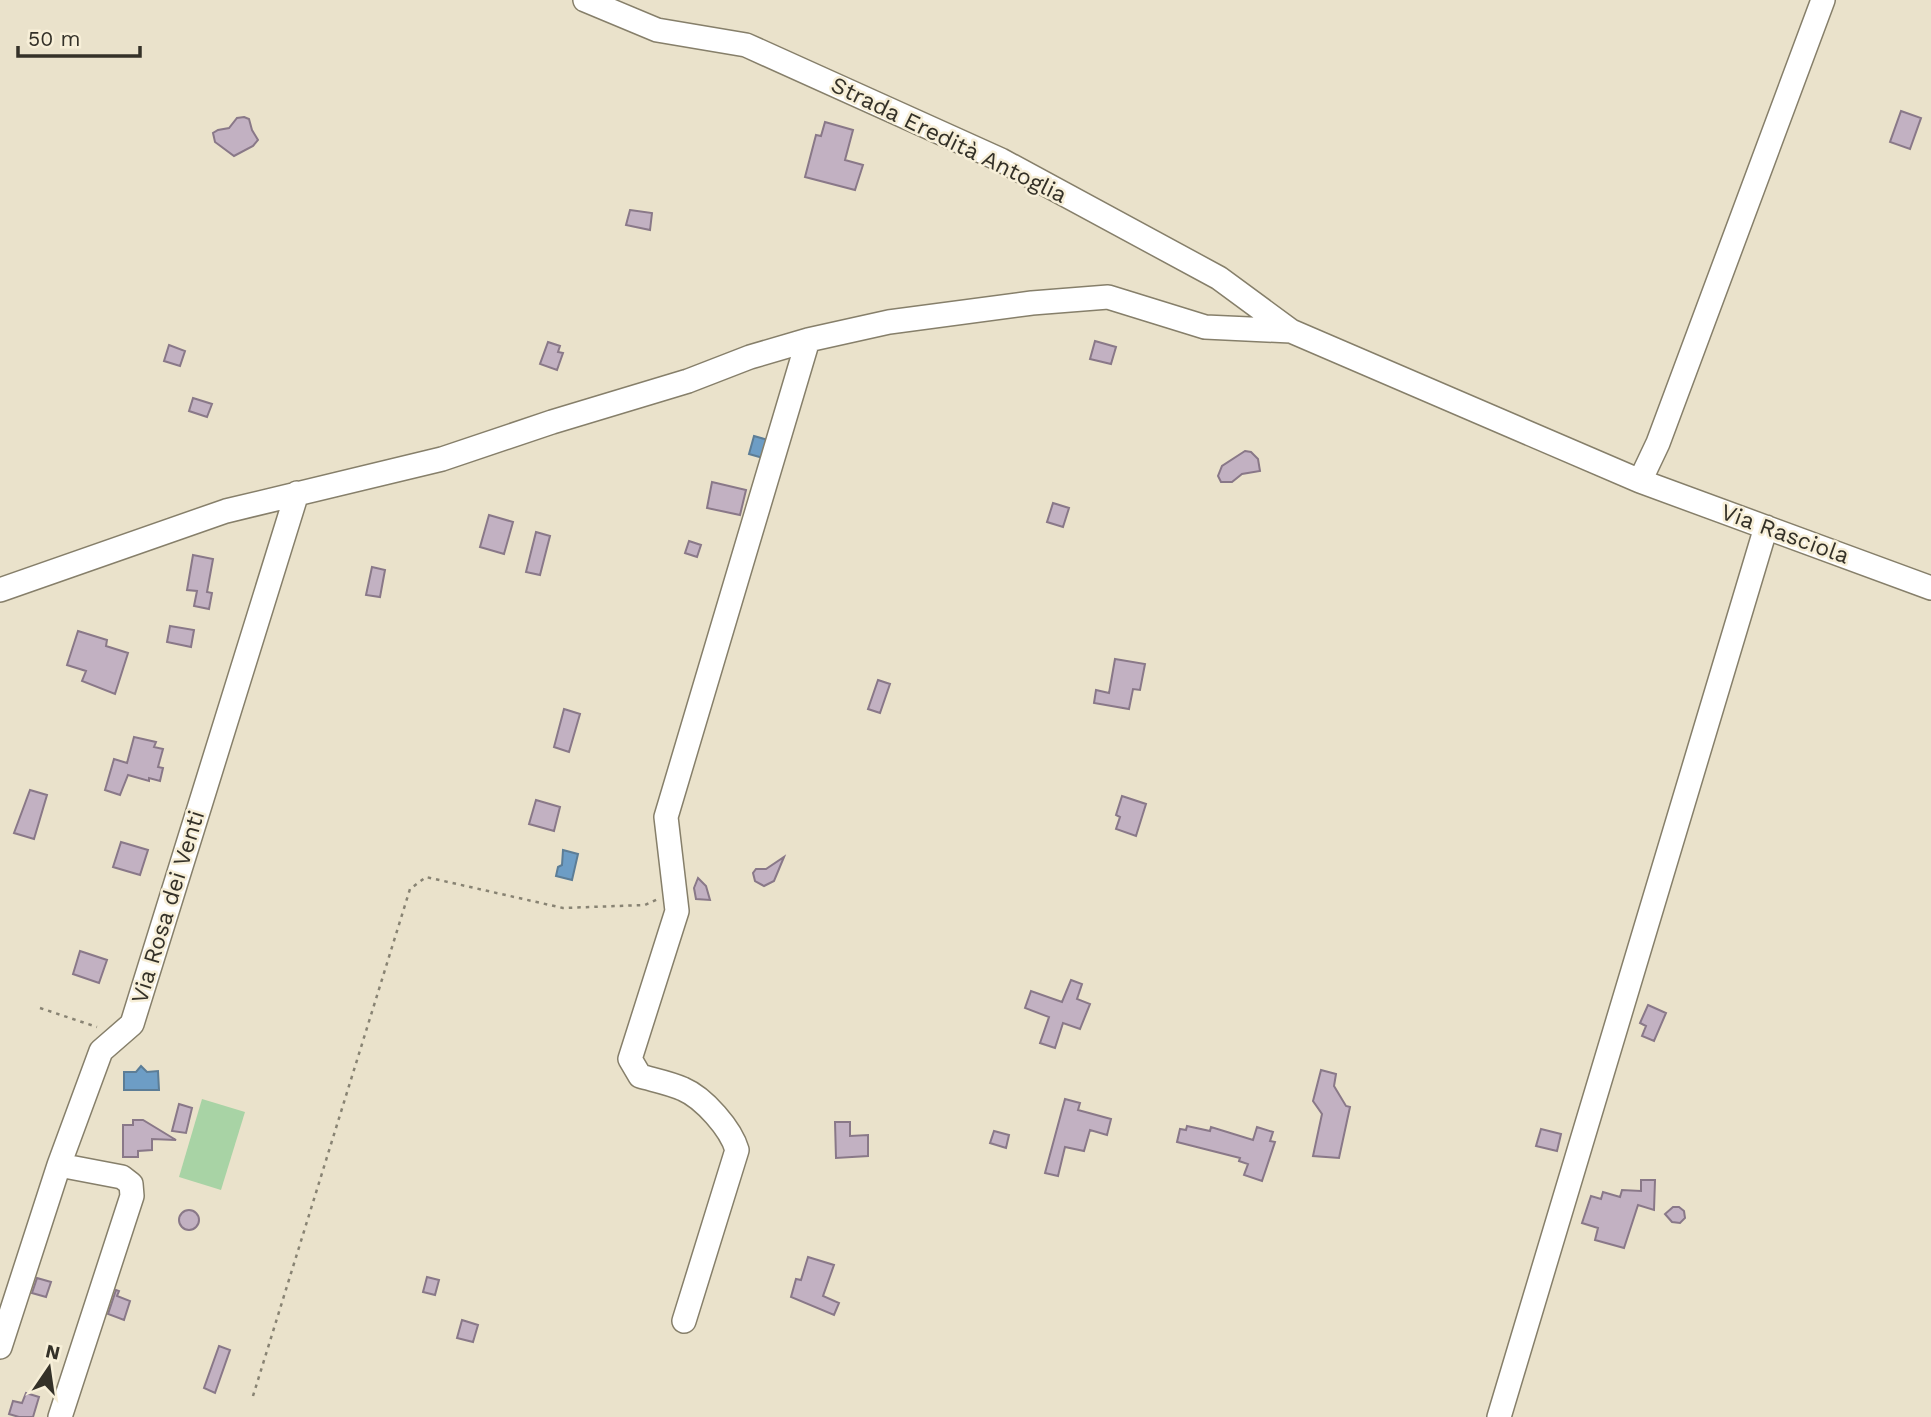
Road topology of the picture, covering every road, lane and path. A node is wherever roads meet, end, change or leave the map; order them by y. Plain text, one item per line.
1 (585, 0) edge
2 (1823, 0) edge
3 (1292, 331) junction
4 (808, 340) junction
5 (1640, 481) junction
6 (297, 493) junction
7 (1766, 527) junction
8 (1931, 588) edge
9 (0, 590) edge
10 (676, 891) junction
11 (40, 1008) dead end
12 (120, 1034) junction
13 (59, 1166) junction
14 (684, 1321) dead end
15 (0, 1347) edge
16 (253, 1396) dead end
17 (60, 1417) edge
18 (1499, 1417) edge

1 - 3 street, Strada Eredità Antoglia
2 - 5 street
3 - 4 street
3 - 5 street, Via Rasciola
4 - 6 street
4 - 10 street
5 - 7 street, Via Rasciola
6 - 9 street
6 - 12 street, Via Rosa dei Venti
7 - 8 street, Via Rasciola
7 - 18 street
10 - 14 street
10 - 16 path
11 - 12 path
12 - 13 street, Via Rosa dei Venti
13 - 15 street, Via Rosa dei Venti
13 - 17 street

